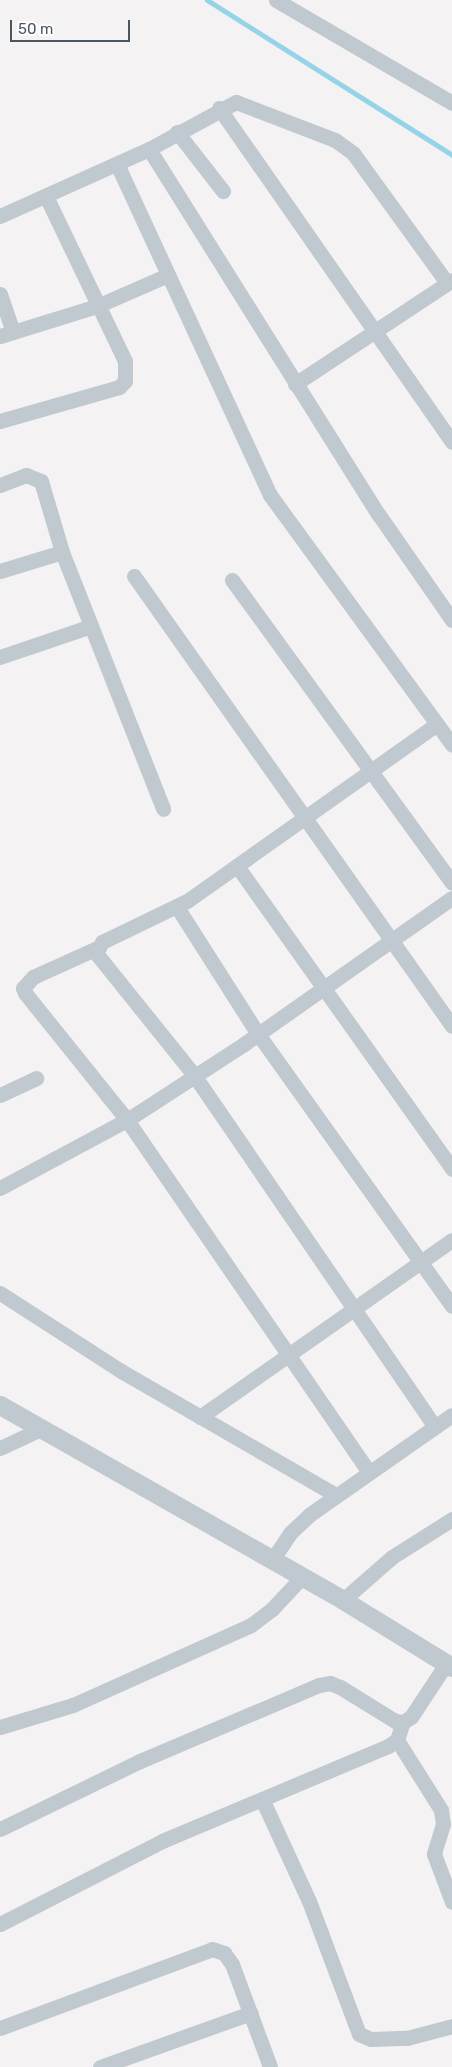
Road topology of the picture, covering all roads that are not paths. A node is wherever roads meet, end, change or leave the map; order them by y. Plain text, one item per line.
1 (276, 0) edge
2 (452, 103) edge
3 (219, 108) junction
4 (177, 132) junction
5 (149, 149) junction
6 (117, 164) junction
7 (223, 191) dead end
8 (46, 196) junction
9 (0, 216) edge
10 (168, 275) junction
11 (450, 282) edge
12 (0, 294) edge
13 (97, 306) junction
14 (376, 328) junction
15 (7, 334) edge
16 (295, 384) junction
17 (0, 421) edge
18 (452, 442) edge
19 (0, 485) edge
20 (62, 552) junction
21 (0, 571) edge
22 (134, 576) dead end
23 (232, 580) dead end
24 (452, 620) edge
25 (91, 626) junction
26 (0, 657) edge
27 (437, 724) junction
28 (452, 745) edge
29 (372, 770) junction
30 (163, 809) dead end
31 (305, 814) junction
32 (237, 866) junction
33 (452, 883) edge
34 (452, 898) edge
35 (177, 907) junction
36 (391, 938) junction
37 (97, 948) junction
38 (324, 988) junction
39 (452, 1026) edge
40 (258, 1034) junction
41 (194, 1075) junction
42 (36, 1078) dead end
43 (0, 1096) edge
44 (127, 1120) junction
45 (452, 1169) edge
46 (0, 1188) edge
47 (452, 1240) edge
48 (420, 1261) junction
49 (0, 1293) edge
50 (452, 1306) edge
51 (353, 1309) junction
52 (289, 1356) junction
53 (0, 1405) edge
54 (452, 1415) edge
55 (200, 1417) junction
56 (435, 1427) junction
57 (41, 1429) junction
58 (0, 1448) edge
59 (369, 1472) junction
60 (336, 1495) junction
61 (452, 1519) edge
62 (272, 1560) junction
63 (302, 1577) junction
64 (343, 1600) junction
65 (449, 1666) edge
66 (403, 1722) junction
67 (0, 1727) edge
68 (398, 1740) junction
69 (262, 1799) junction
70 (0, 1830) edge
71 (452, 1902) edge
72 (0, 1924) edge
73 (251, 2013) junction
74 (452, 2026) edge
75 (0, 2028) edge
76 (100, 2067) edge
77 (270, 2067) edge

1 - 2 street
3 - 4 street
3 - 11 street
3 - 14 street
4 - 5 street
4 - 7 street
5 - 6 street
5 - 16 street
6 - 8 street
6 - 10 street
8 - 9 street
8 - 13 street
10 - 13 street
10 - 27 street
11 - 14 street
12 - 15 street
13 - 15 street
13 - 17 street
14 - 16 street
14 - 18 street
16 - 24 street
19 - 20 street
20 - 21 street
20 - 25 street
22 - 31 street
23 - 29 street
25 - 26 street
25 - 30 street
27 - 28 street
27 - 29 street
29 - 31 street
29 - 33 street
31 - 32 street
31 - 36 street
32 - 35 street
32 - 38 street
34 - 36 street
35 - 37 street
35 - 40 street
36 - 38 street
36 - 39 street
37 - 41 street
37 - 44 street
38 - 40 street
38 - 45 street
40 - 41 street
40 - 48 street
41 - 44 street
41 - 51 street
42 - 43 street
44 - 46 street
44 - 52 street
47 - 48 street
48 - 50 street
48 - 51 street
49 - 55 street
51 - 52 street
51 - 56 street
52 - 55 street
52 - 59 street
53 - 57 street
54 - 56 street
55 - 60 street
56 - 59 street
57 - 58 street
57 - 62 street
59 - 60 street
60 - 62 street
61 - 64 street
62 - 63 street
63 - 64 street
63 - 67 street
64 - 65 street
65 - 66 street
66 - 68 street
66 - 70 street
68 - 69 street
68 - 71 street
69 - 72 street
69 - 74 street
73 - 75 street
73 - 76 street
73 - 77 street

